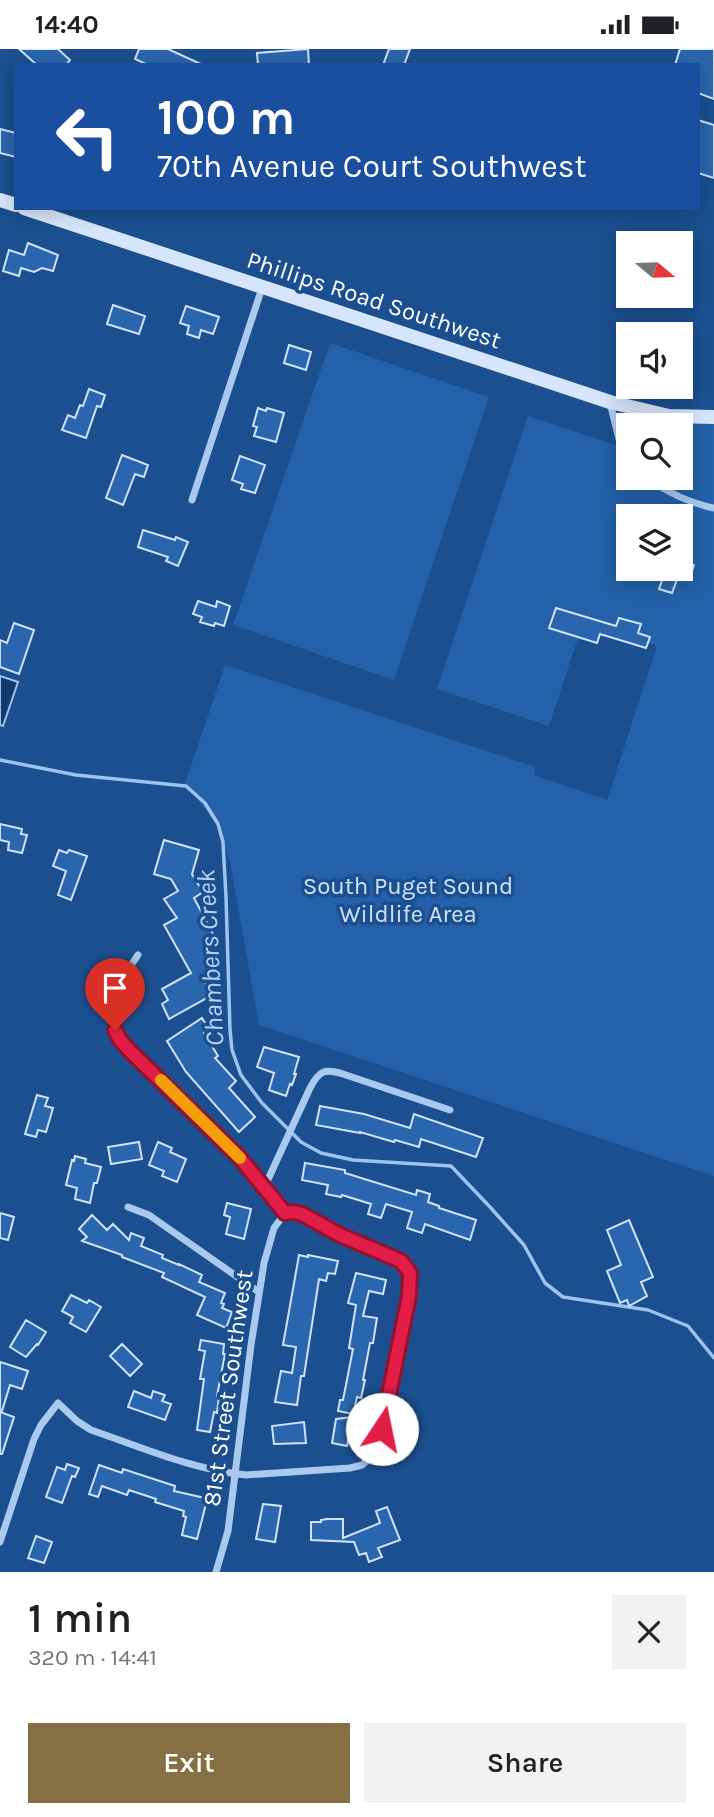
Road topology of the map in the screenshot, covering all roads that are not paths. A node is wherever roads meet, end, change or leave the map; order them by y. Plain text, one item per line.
1 (30, 210) edge
2 (262, 288) junction
3 (610, 402) junction
4 (714, 417) edge
5 (616, 427) edge
6 (666, 490) edge
7 (192, 500) dead end
8 (714, 507) edge
9 (138, 955) dead end
10 (450, 1110) dead end
11 (265, 1187) junction
12 (128, 1207) dead end
13 (285, 1213) junction
14 (260, 1292) junction
15 (234, 1474) junction
16 (3, 1522) edge
17 (0, 1542) edge
18 (216, 1572) edge

1 - 2 street, Phillips Road Southwest
2 - 3 street, Phillips Road Southwest
2 - 7 street
3 - 4 street, Phillips Road Southwest
3 - 5 street
6 - 8 street
9 - 11 street
10 - 11 street
11 - 13 street
12 - 14 street
13 - 14 street, 81st Street Southwest
13 - 15 street
14 - 15 street, 81st Street Southwest
15 - 16 street
15 - 18 street, 81st Street Southwest
16 - 17 street

